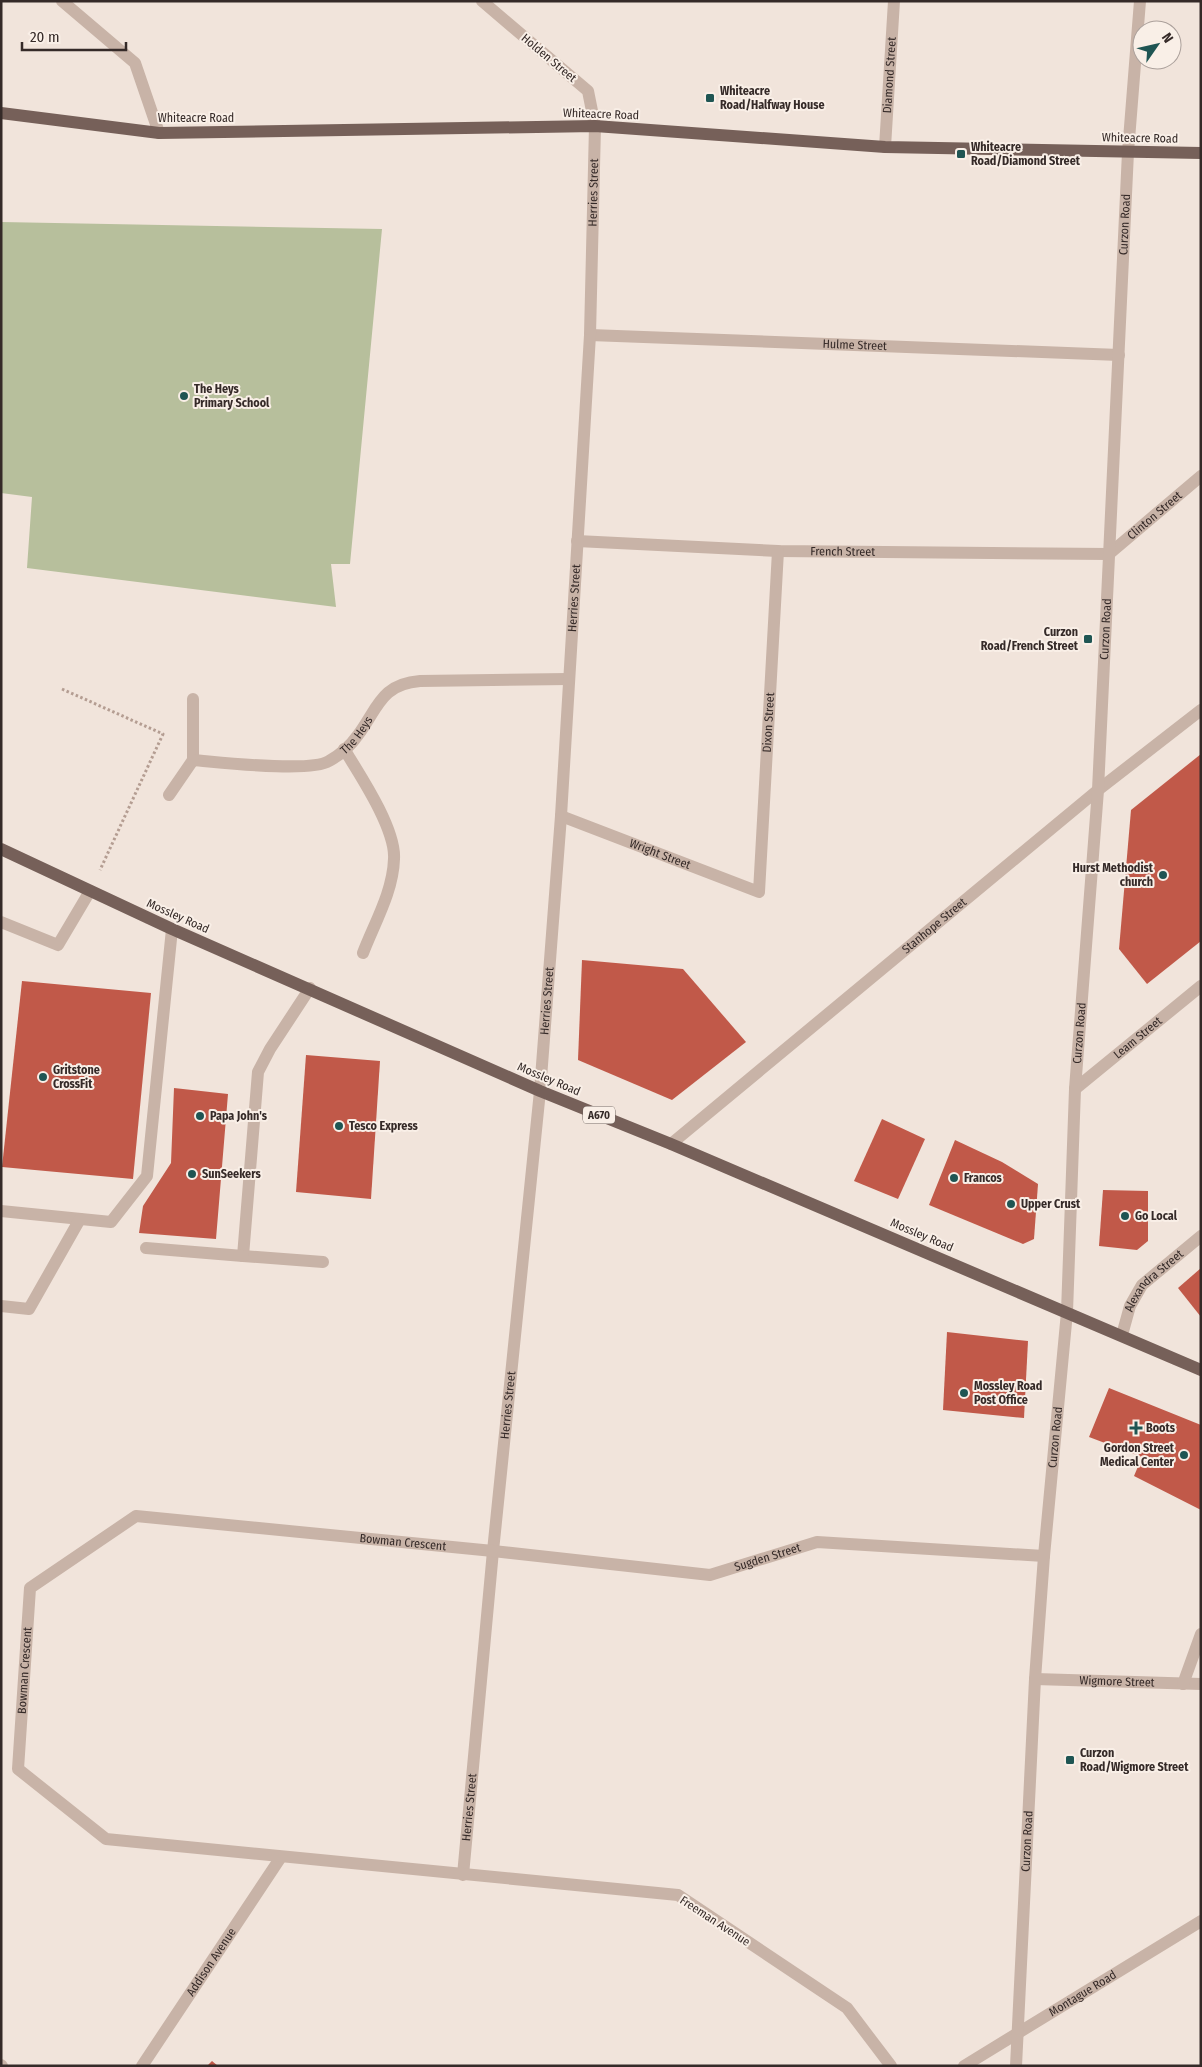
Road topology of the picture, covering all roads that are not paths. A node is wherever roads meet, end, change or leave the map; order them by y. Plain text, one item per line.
1 (62, 1) edge
2 (482, 1) edge
3 (894, 1) edge
4 (1140, 1) edge
5 (1, 113) edge
6 (595, 126) junction
7 (159, 133) junction
8 (885, 147) junction
9 (1128, 152) junction
10 (1201, 152) edge
11 (590, 335) junction
12 (1118, 355) junction
13 (1201, 476) edge
14 (578, 540) junction
15 (778, 551) junction
16 (1109, 554) junction
17 (568, 679) junction
18 (193, 699) dead end
19 (1201, 710) edge
20 (344, 749) junction
21 (193, 760) junction
22 (1098, 790) junction
23 (169, 795) dead end
24 (561, 816) junction
25 (1, 849) edge
26 (90, 891) junction
27 (759, 892) joint
28 (1, 922) edge
29 (172, 929) junction
30 (363, 953) dead end
31 (1201, 986) edge
32 (310, 988) junction
33 (1075, 1089) junction
34 (540, 1091) junction
35 (671, 1144) junction
36 (1, 1210) edge
37 (80, 1219) junction
38 (1201, 1236) edge
39 (146, 1248) dead end
40 (243, 1256) junction
41 (323, 1262) dead end
42 (1, 1306) edge
43 (1067, 1312) junction
44 (1122, 1335) junction
45 (1201, 1370) edge
46 (493, 1551) junction
47 (1044, 1556) junction
48 (1201, 1634) edge
49 (1035, 1679) junction
50 (1183, 1684) junction
51 (1201, 1684) edge
52 (281, 1857) junction
53 (463, 1875) junction
54 (1201, 1921) edge
55 (1018, 2033) junction
56 (142, 2066) edge
57 (891, 2066) edge
58 (964, 2066) edge
59 (1016, 2066) edge

1 - 7 street
2 - 6 street, Holden Street
3 - 8 street, Diamond Street
4 - 9 street, Curzon Road
5 - 7 main road, Whiteacre Road
6 - 7 main road, Whiteacre Road
6 - 8 main road, Whiteacre Road
6 - 11 street, Herries Street
8 - 9 main road, Whiteacre Road
9 - 10 main road, Whiteacre Road
9 - 12 street, Curzon Road
11 - 12 street, Hulme Street
11 - 14 street, Herries Street
12 - 16 street, Curzon Road
13 - 16 street, Clinton Street
14 - 15 street, French Street
14 - 17 street, Herries Street
15 - 16 street, French Street
15 - 27 street, Dixon Street
16 - 22 street, Curzon Road
17 - 20 street, The Heys
17 - 24 street, Herries Street
18 - 21 street
19 - 22 street, Stanhope Street
20 - 21 street, The Heys
20 - 30 street
21 - 23 street
22 - 33 street, Curzon Road
22 - 35 street, Stanhope Street
24 - 27 street, Wright Street
24 - 34 street, Herries Street
25 - 26 main road, Mossley Road / A670
26 - 28 street
26 - 29 main road, Mossley Road / A670
29 - 32 main road, Mossley Road / A670
29 - 37 street
31 - 33 street, Leam Street
32 - 34 main road, Mossley Road / A670
32 - 40 street
33 - 43 street, Curzon Road
34 - 35 main road, Mossley Road / A670
34 - 46 street, Herries Street
35 - 43 main road, Mossley Road / A670
36 - 37 street
37 - 42 street
38 - 44 street, Alexandra Street
39 - 40 street
40 - 41 street
43 - 44 main road, Mossley Road / A670
43 - 47 street, Curzon Road
44 - 45 main road, Mossley Road / A670
46 - 47 street, Sugden Street
46 - 52 street, Bowman Crescent
46 - 53 street, Herries Street
47 - 49 street, Curzon Road
48 - 50 street
49 - 50 street, Wigmore Street
49 - 55 street, Curzon Road
50 - 51 street, Wigmore Street
52 - 53 street, Bowman Crescent
52 - 56 street, Addison Avenue
53 - 57 street, Freeman Avenue
54 - 55 street, Montague Road
55 - 58 street, Montague Road
55 - 59 street, Curzon Road

